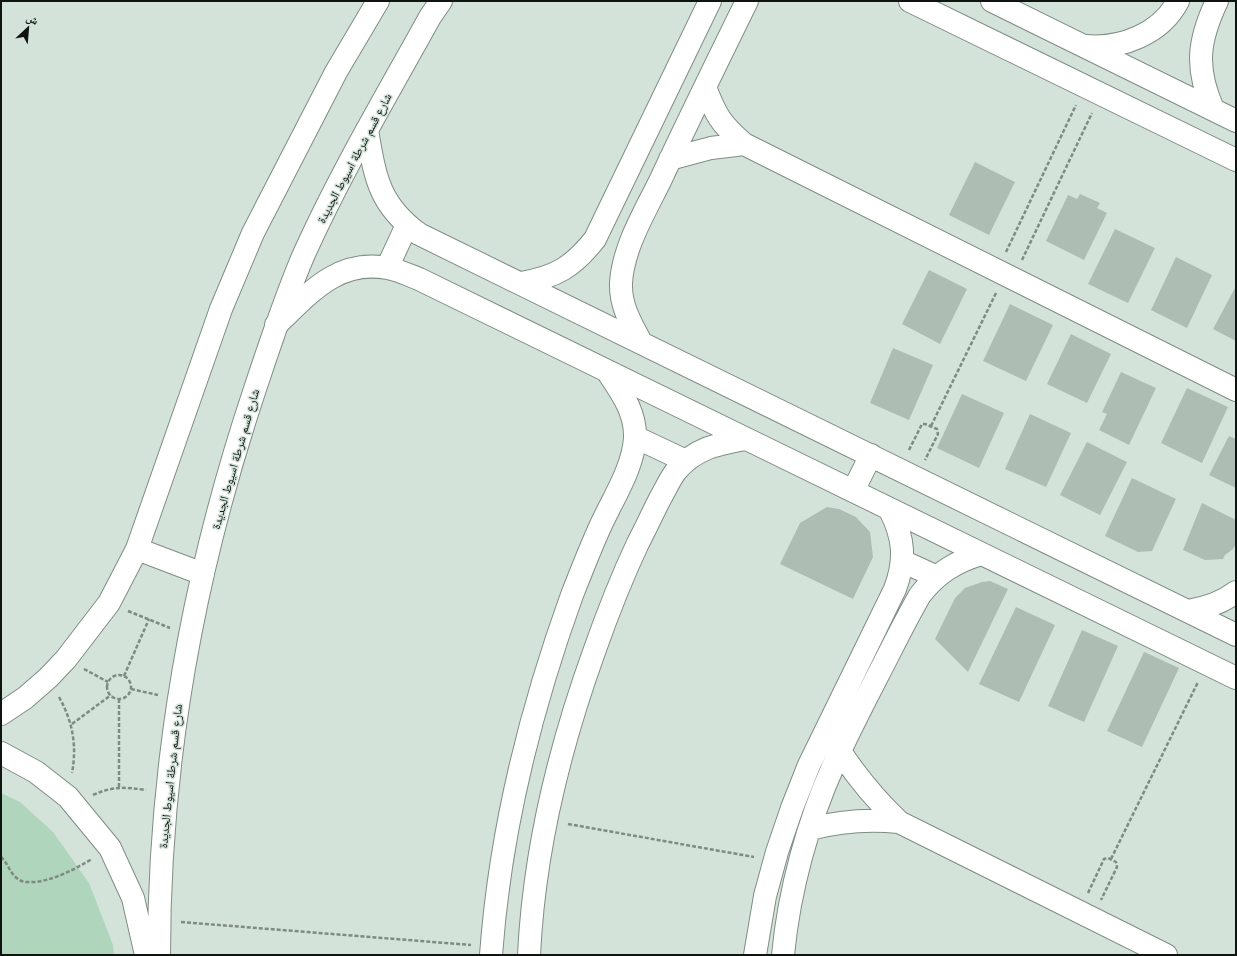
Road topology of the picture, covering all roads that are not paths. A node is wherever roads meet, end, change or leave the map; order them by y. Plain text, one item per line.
1 (378, 1) edge
2 (441, 1) edge
3 (710, 1) edge
4 (910, 1) edge
5 (992, 1) edge
6 (1178, 1) edge
7 (1217, 1) edge
8 (738, 4) edge
9 (1014, 7) edge
10 (1040, 25) junction
11 (1081, 45) junction
12 (1024, 56) junction
13 (705, 87) junction
14 (1213, 110) junction
15 (1236, 121) edge
16 (367, 130) junction
17 (744, 144) junction
18 (670, 159) junction
19 (1236, 160) edge
20 (407, 225) junction
21 (595, 239) junction
22 (627, 254) junction
23 (387, 268) junction
24 (522, 283) junction
25 (276, 325) junction
26 (641, 342) junction
27 (607, 370) junction
28 (1236, 390) edge
29 (635, 437) junction
30 (745, 438) junction
31 (871, 455) junction
32 (686, 461) junction
33 (853, 491) junction
34 (890, 510) junction
35 (137, 549) junction
36 (981, 554) junction
37 (902, 561) junction
38 (203, 574) junction
39 (936, 578) junction
40 (1236, 592) edge
41 (1188, 611) junction
42 (1236, 635) edge
43 (1236, 678) edge
44 (1, 714) edge
45 (840, 751) junction
46 (1, 752) edge
47 (899, 822) junction
48 (810, 829) junction
49 (1134, 946) edge
50 (491, 951) edge
51 (146, 955) edge
52 (159, 955) edge
53 (529, 955) edge
54 (754, 955) edge
55 (783, 955) edge
56 (1166, 955) edge

1 - 35 street
2 - 16 street, شارع قسم شرطة اسيوط الجديدة
3 - 21 street
4 - 12 street
5 - 9 street
6 - 11 street
7 - 14 street
8 - 13 street
9 - 10 street
10 - 11 street
10 - 12 street
11 - 14 street
12 - 19 street
13 - 17 street
13 - 18 street
14 - 15 street
16 - 20 street
16 - 25 street, شارع قسم شرطة اسيوط الجديدة
17 - 18 street
17 - 28 street
18 - 22 street
20 - 23 street
20 - 24 street
21 - 22 street
21 - 24 street
22 - 26 street
23 - 25 street
23 - 27 street
24 - 26 street
25 - 38 street, شارع قسم شرطة اسيوط الجديدة
26 - 31 street
27 - 29 street
27 - 30 street
29 - 32 street
29 - 50 street
30 - 32 street
30 - 33 street
31 - 33 street
31 - 41 street
32 - 53 street
33 - 34 street
34 - 36 street
34 - 37 street
35 - 38 street
35 - 44 street
36 - 39 street
36 - 43 street
37 - 39 street
37 - 54 street
38 - 52 street, شارع قسم شرطة اسيوط الجديدة
39 - 45 street
40 - 41 street
41 - 42 street
45 - 47 street
45 - 48 street
46 - 51 street
47 - 48 street
47 - 49 street
48 - 55 street
49 - 56 street

